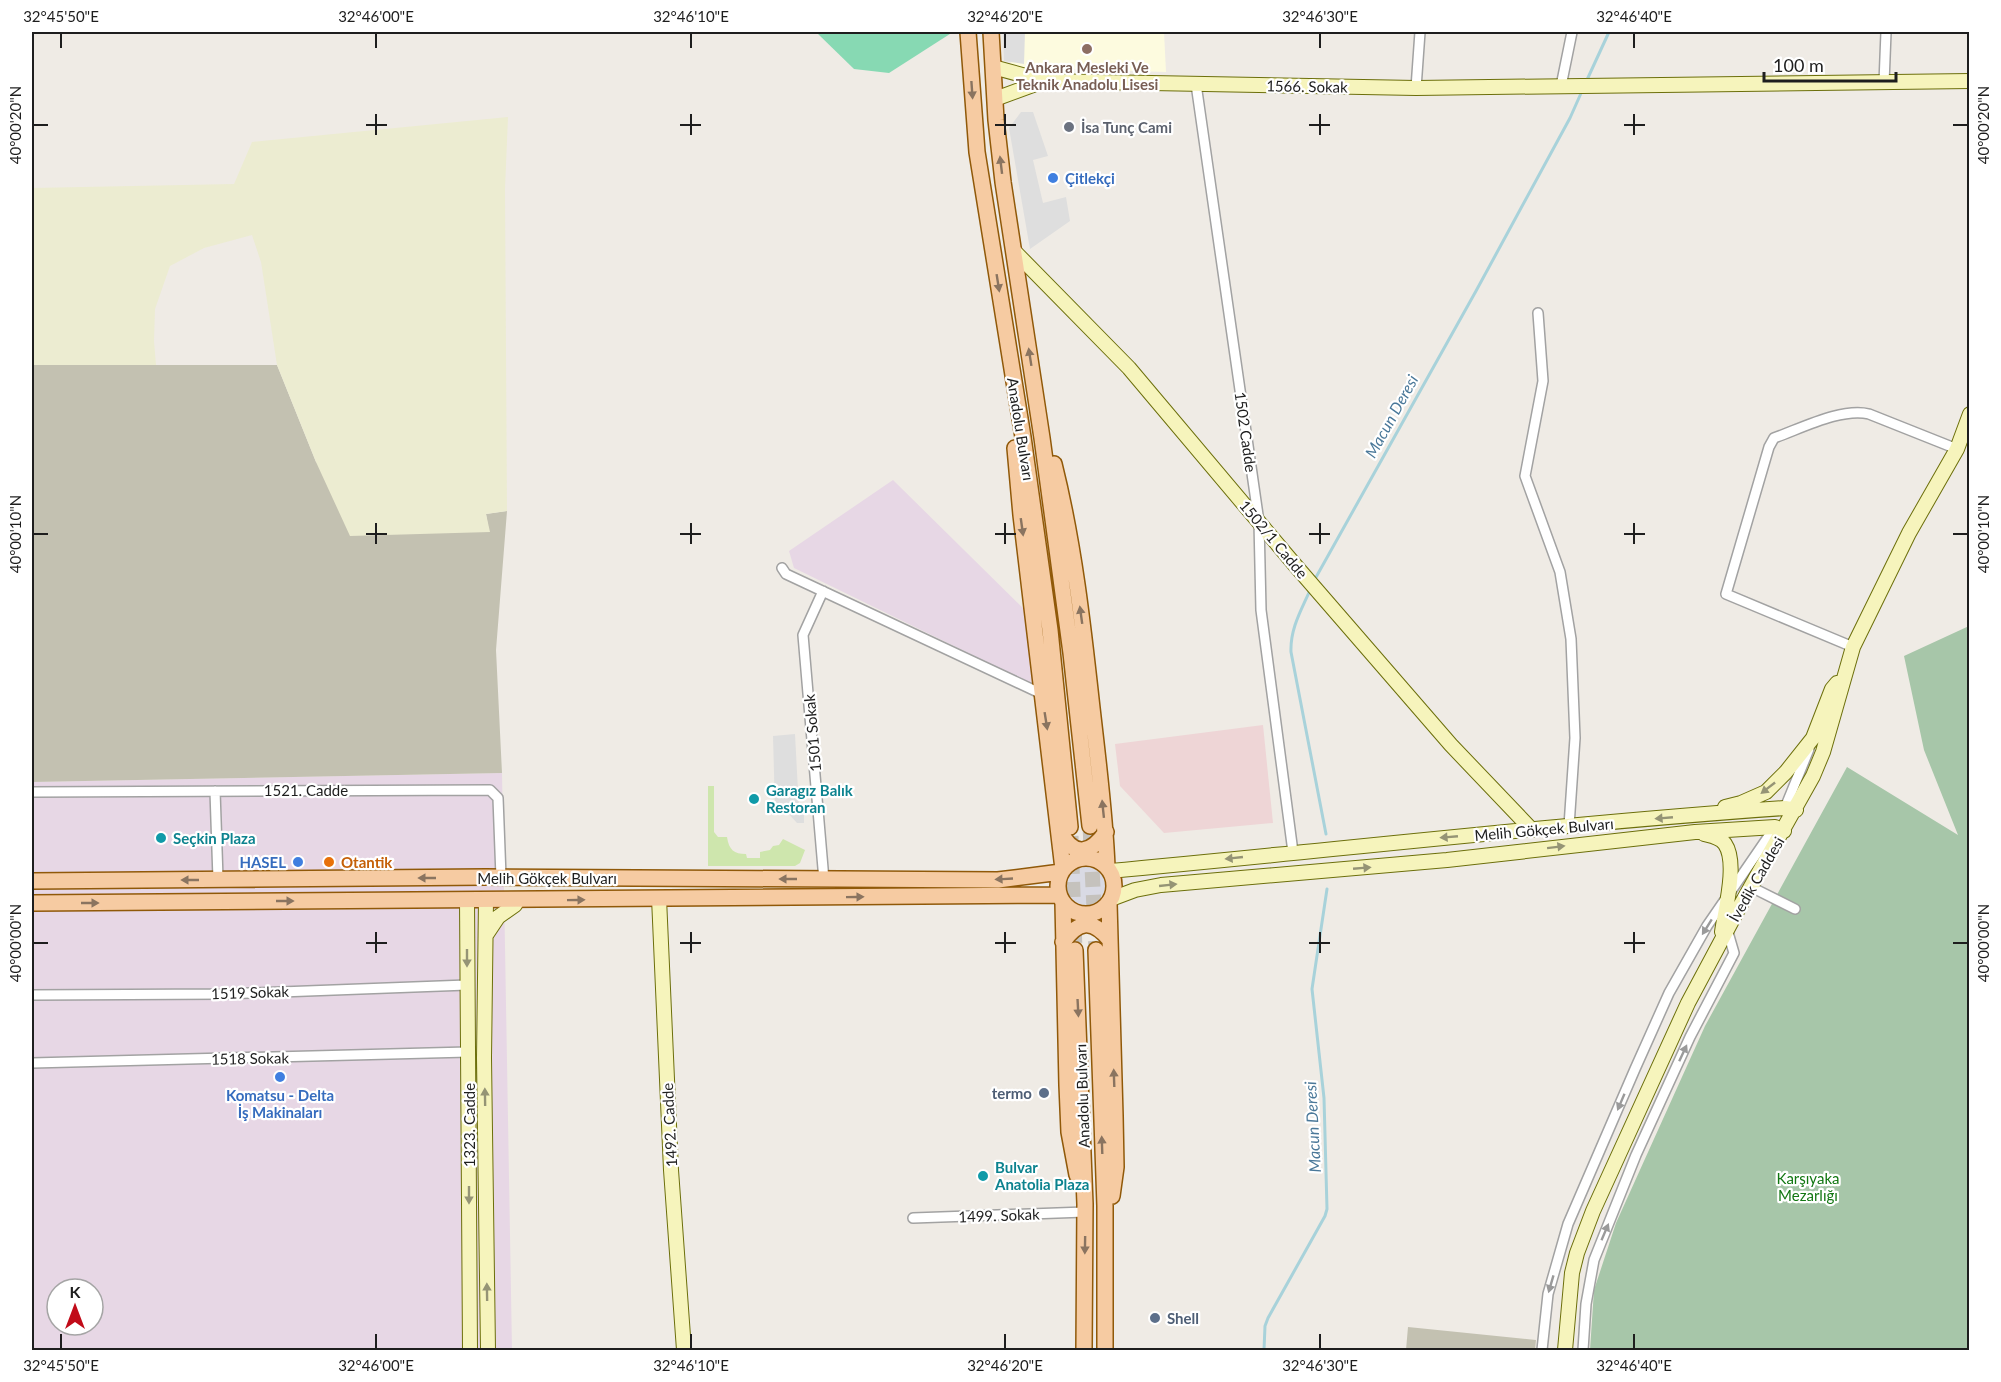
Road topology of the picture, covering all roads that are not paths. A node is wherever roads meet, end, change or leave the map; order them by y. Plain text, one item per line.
1 (968, 32) edge
2 (991, 32) edge
3 (1420, 32) edge
4 (1572, 32) edge
5 (1886, 32) edge
6 (993, 66) junction
7 (1044, 81) junction
8 (1970, 81) edge
9 (1884, 83) junction
10 (1196, 84) junction
11 (1566, 86) junction
12 (1416, 88) junction
13 (995, 99) junction
14 (1014, 251) junction
15 (1538, 313) dead end
16 (1018, 406) junction
17 (1970, 414) edge
18 (1038, 415) junction
19 (1957, 449) junction
20 (1259, 522) junction
21 (782, 568) dead end
22 (823, 591) junction
23 (1853, 647) junction
24 (1846, 672) junction
25 (1042, 694) junction
26 (1814, 738) junction
27 (215, 791) junction
28 (32, 792) edge
29 (1790, 809) junction
30 (1696, 815) junction
31 (1090, 826) tunnel mouth
32 (1569, 826) junction
33 (1064, 827) junction
34 (1779, 829) junction
35 (1532, 830) junction
36 (1106, 832) junction
37 (1695, 832) junction
38 (1293, 852) junction
39 (1109, 869) junction
40 (1062, 870) junction
41 (1293, 874) junction
42 (467, 877) junction
43 (493, 877) junction
44 (218, 879) junction
45 (824, 880) junction
46 (32, 881) edge
47 (1751, 887) junction
48 (1727, 897) junction
49 (659, 898) junction
50 (1061, 899) junction
51 (467, 900) junction
52 (486, 900) junction
53 (518, 900) junction
54 (1110, 901) junction
55 (32, 903) edge
56 (1795, 909) dead end
57 (1727, 930) junction
58 (486, 935) junction
59 (1110, 940) junction
60 (1720, 943) junction
61 (1069, 946) junction
62 (1096, 950) tunnel mouth
63 (468, 986) junction
64 (32, 995) edge
65 (468, 1052) junction
66 (32, 1063) edge
67 (1085, 1208) junction
68 (913, 1218) dead end
69 (1105, 1240) junction
70 (470, 1350) edge
71 (488, 1350) edge
72 (684, 1350) edge
73 (1084, 1350) edge
74 (1105, 1350) edge
75 (1542, 1350) edge
76 (1565, 1350) edge
77 (1583, 1350) edge

1 -> 16 main road, Anadolu Bulvarı
2 - 6 main road, Anadolu Bulvarı
3 - 12 street
4 - 11 street
5 - 9 street
6 - 7 street
6 - 13 main road, Anadolu Bulvarı
7 - 10 street, 1566. Sokak
7 - 13 street
8 - 9 street, 1566. Sokak
9 - 11 street, 1566. Sokak
10 - 12 street, 1566. Sokak
10 - 20 street, 1502 Cadde
11 - 12 street, 1566. Sokak
14 -> 13 main road, Anadolu Bulvarı
18 -> 14 main road, Anadolu Bulvarı
14 - 20 street, 1502/1 Cadde
15 - 32 street
16 -> 25 main road
16 - 33 main road, Anadolu Bulvarı
17 - 19 street
18 - 31 main road, Anadolu Bulvarı
36 -> 18 main road
19 - 23 street
19 - 23 street
20 - 35 street, 1502/1 Cadde
20 - 38 street, 1502 Cadde
21 - 22 street
22 - 25 street
22 - 45 street, 1501 Sokak
23 - 24 street
24 - 26 street
24 - 29 street
25 -> 33 main road
26 - 29 street
26 -> 30 street
27 - 28 street, 1521. Cadde
27 - 43 street, 1521. Cadde
27 - 44 street
29 - 30 street, Melih Gökçek Bulvarı
29 - 34 street, İvedik Caddesi
30 -> 32 street, Melih Gökçek Bulvarı
32 - 35 street, Melih Gökçek Bulvarı
33 - 36 main road
33 - 40 main road
34 - 37 street, Melih Gökçek Bulvarı
34 - 47 street, İvedik Caddesi
34 - 48 street
35 -> 38 street, Melih Gökçek Bulvarı
36 - 39 main road
41 -> 37 street, Melih Gökçek Bulvarı
37 - 48 street
38 -> 39 street, Melih Gökçek Bulvarı
38 - 41 street
39 - 40 main road
39 - 54 main road
40 -> 45 main road, Melih Gökçek Bulvarı
40 - 50 main road
54 -> 41 street, Melih Gökçek Bulvarı
42 - 43 main road, Melih Gökçek Bulvarı
42 -> 44 main road, Melih Gökçek Bulvarı
42 - 51 main road
45 -> 43 main road, Melih Gökçek Bulvarı
43 - 52 main road
44 -> 46 main road, Melih Gökçek Bulvarı
47 - 56 street
47 - 57 street, İvedik Caddesi
48 - 60 street
48 -> 75 street
49 -> 50 main road, Melih Gökçek Bulvarı
53 -> 49 main road, Melih Gökçek Bulvarı
49 - 72 street, 1492. Cadde
50 - 54 main road
50 - 61 main road, Anadolu Bulvarı
51 - 52 main road, Melih Gökçek Bulvarı
55 -> 51 main road, Melih Gökçek Bulvarı
51 -> 63 street, 1323. Cadde
52 - 53 main road, Melih Gökçek Bulvarı
52 - 58 street
53 - 58 street
54 - 59 main road
57 - 60 street, İvedik Caddesi
77 -> 57 street
71 -> 58 street
59 - 61 main road
69 -> 59 main road
60 - 76 street, İvedik Caddesi
61 -> 67 main road, Anadolu Bulvarı
69 -> 62 main road, Anadolu Bulvarı
63 - 64 street, 1519 Sokak
63 - 65 street, 1323. Cadde
65 - 66 street, 1518 Sokak
65 -> 70 street, 1323. Cadde
67 - 68 street, 1499. Sokak
67 -> 73 main road, Anadolu Bulvarı
69 - 74 main road, Anadolu Bulvarı

